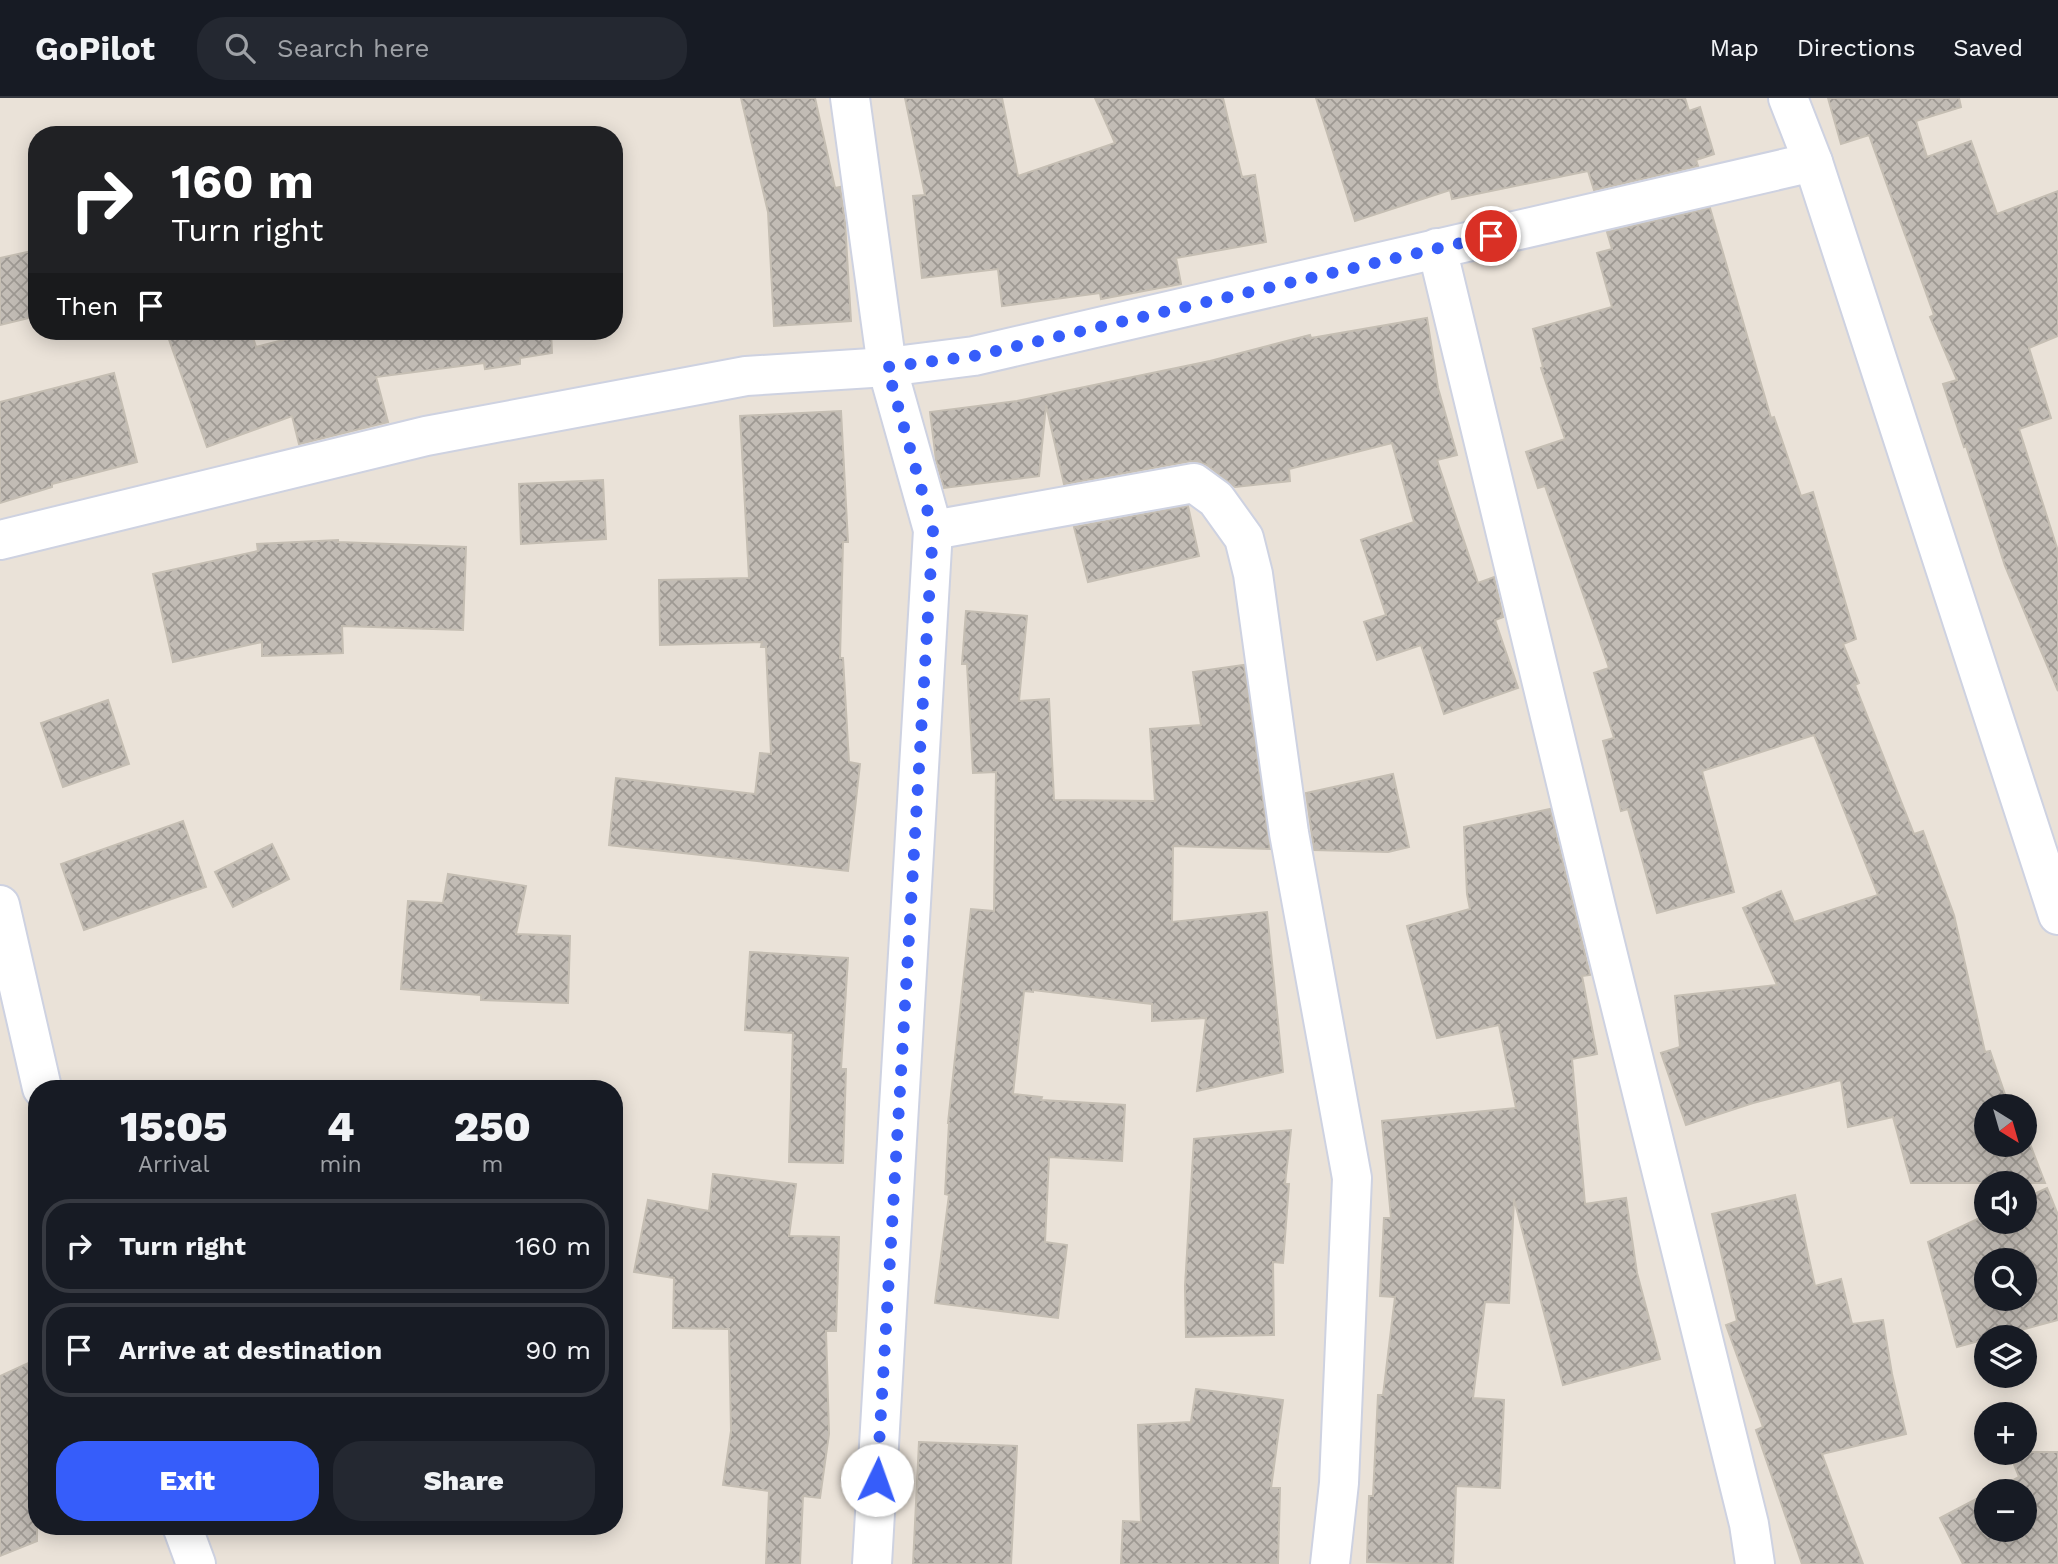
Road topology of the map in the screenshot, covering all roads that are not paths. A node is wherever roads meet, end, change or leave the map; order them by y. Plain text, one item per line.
1 (850, 98) edge
2 (1788, 98) edge
3 (1814, 162) junction
4 (1437, 248) junction
5 (887, 367) junction
6 (933, 530) junction
7 (0, 540) edge
8 (0, 905) edge
9 (2058, 915) edge
10 (40, 1080) edge
11 (185, 1535) edge
12 (196, 1564) edge
13 (872, 1564) edge
14 (1330, 1564) edge
15 (1755, 1564) edge

1 - 5 street
2 - 3 street
3 - 4 street
3 - 9 street
4 - 5 street
4 - 15 street
5 - 6 street
5 - 7 street
6 - 13 street
6 - 14 street
8 - 10 street
11 - 12 street

